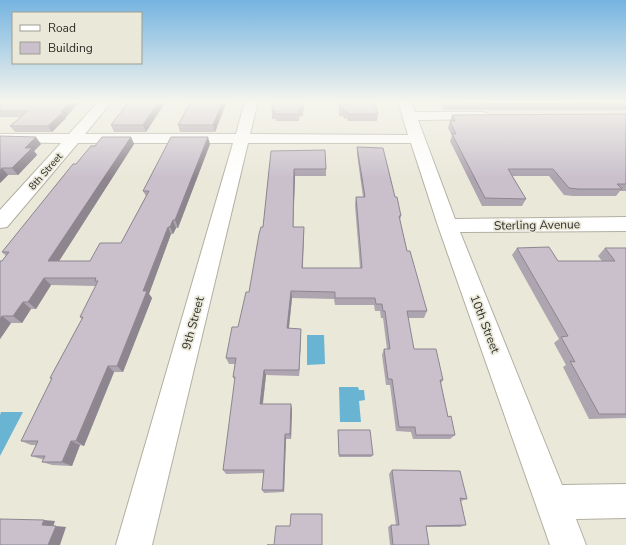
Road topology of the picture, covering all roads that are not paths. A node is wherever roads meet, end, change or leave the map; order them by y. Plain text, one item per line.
1 (84, 126) edge
2 (246, 126) edge
3 (345, 126) edge
4 (413, 126) edge
5 (0, 138) edge
6 (74, 138) junction
7 (243, 138) junction
8 (0, 222) edge
9 (626, 224) edge
10 (448, 226) junction
11 (626, 500) edge
12 (552, 502) junction
13 (134, 545) edge
14 (568, 545) edge

1 - 6 street, 8th Street
2 - 7 street, 9th Street
3 - 7 street
4 - 10 street, 10th Street
5 - 6 street
6 - 7 street
6 - 8 street, 8th Street
7 - 13 street, 9th Street
9 - 10 street, Sterling Avenue
10 - 12 street, 10th Street
11 - 12 street
12 - 14 street, 10th Street

